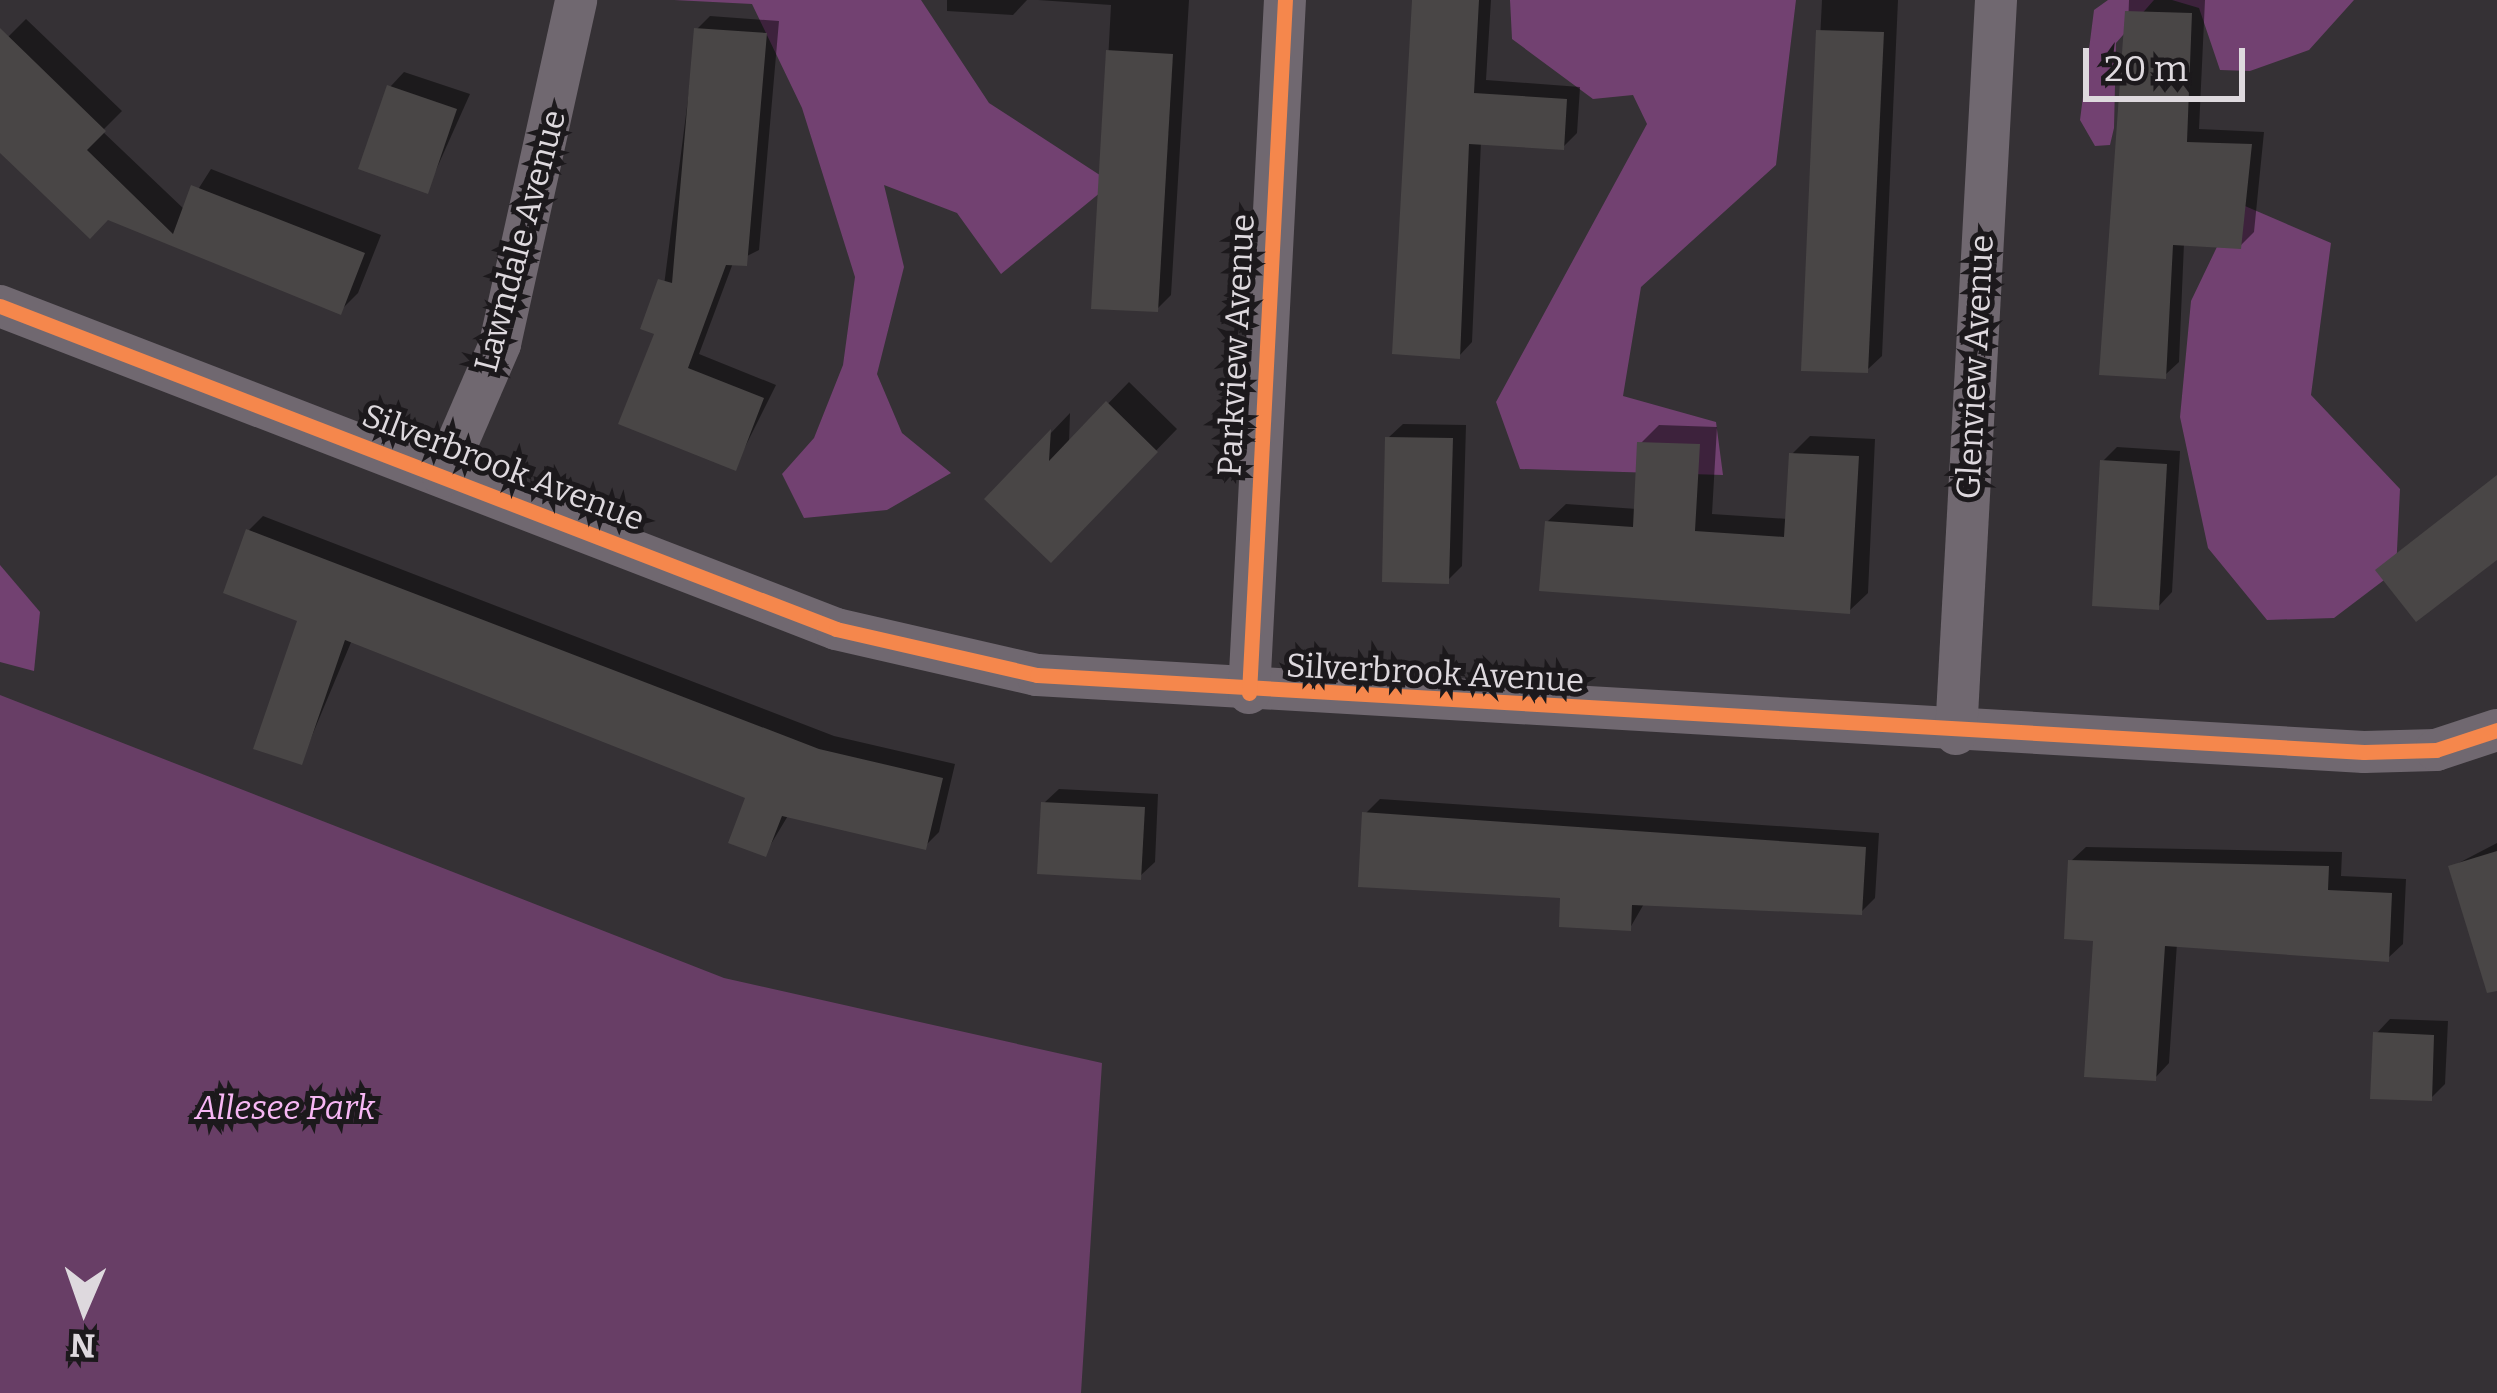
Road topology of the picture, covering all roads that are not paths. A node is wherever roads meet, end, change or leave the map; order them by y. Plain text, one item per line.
1 (576, 0) edge
2 (1285, 0) edge
3 (1996, 0) edge
4 (0, 306) edge
5 (443, 476) junction
6 (1249, 693) junction
7 (2497, 730) edge
8 (1956, 734) junction

1 - 5 street, Lawndale Avenue
2 - 6 street, Parkview Avenue
3 - 8 street, Glenview Avenue
4 - 5 street, Silverbrook Avenue
5 - 6 street, Silverbrook Avenue
6 - 8 street, Silverbrook Avenue
7 - 8 street, Silverbrook Avenue

